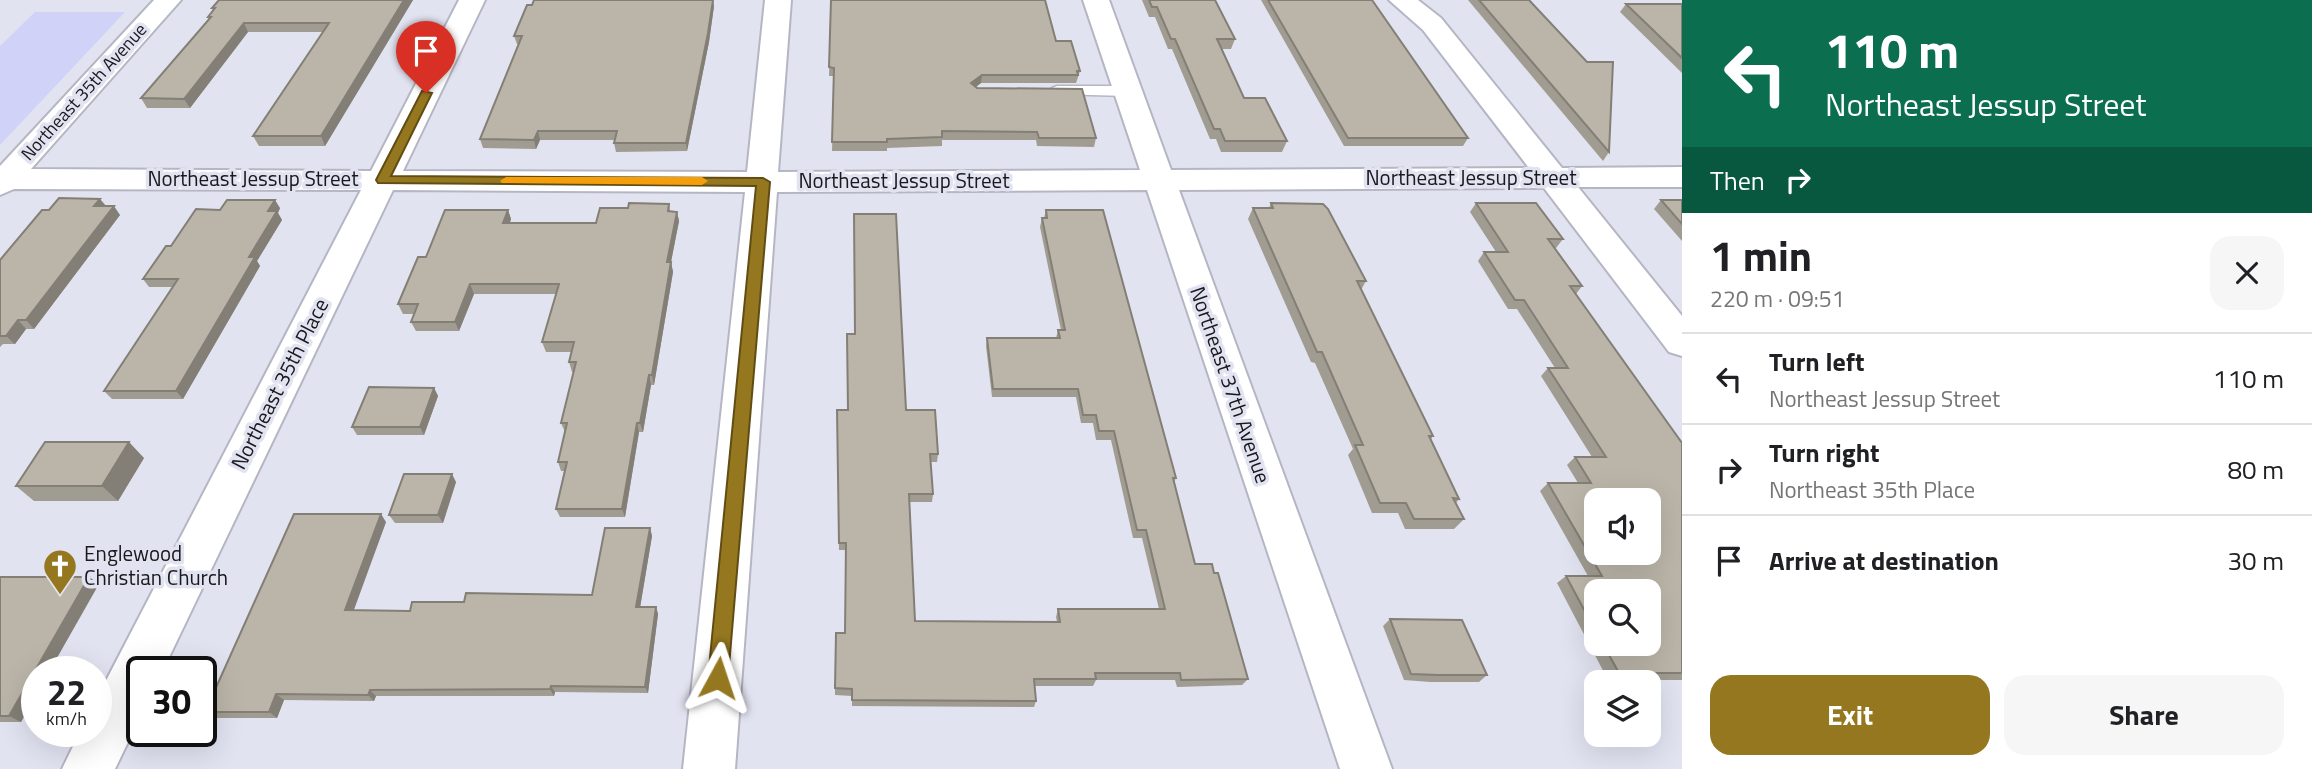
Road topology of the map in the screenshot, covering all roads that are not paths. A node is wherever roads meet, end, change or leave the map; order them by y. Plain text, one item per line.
1 (168, 0) edge
2 (472, 0) edge
3 (778, 0) edge
4 (1096, 0) edge
5 (1402, 0) edge
6 (1034, 90) edge
7 (1128, 90) junction
8 (1682, 177) edge
9 (1554, 178) junction
10 (383, 180) junction
11 (1159, 180) junction
12 (2, 181) edge
13 (763, 182) junction
14 (1682, 342) edge
15 (88, 769) edge
16 (709, 769) edge
17 (1366, 769) edge

1 - 12 street, Northeast 35th Avenue
2 - 10 street, Northeast 35th Place
3 - 13 street
4 - 7 street, Northeast 37th Avenue
5 - 9 street
6 - 7 lane
7 - 11 street, Northeast 37th Avenue
8 - 9 street, Northeast Jessup Street
9 - 11 street, Northeast Jessup Street
9 - 14 street
10 - 12 street, Northeast Jessup Street
10 - 13 street, Northeast Jessup Street
10 - 15 street, Northeast 35th Place
11 - 13 street, Northeast Jessup Street
11 - 17 street, Northeast 37th Avenue
13 - 16 street

